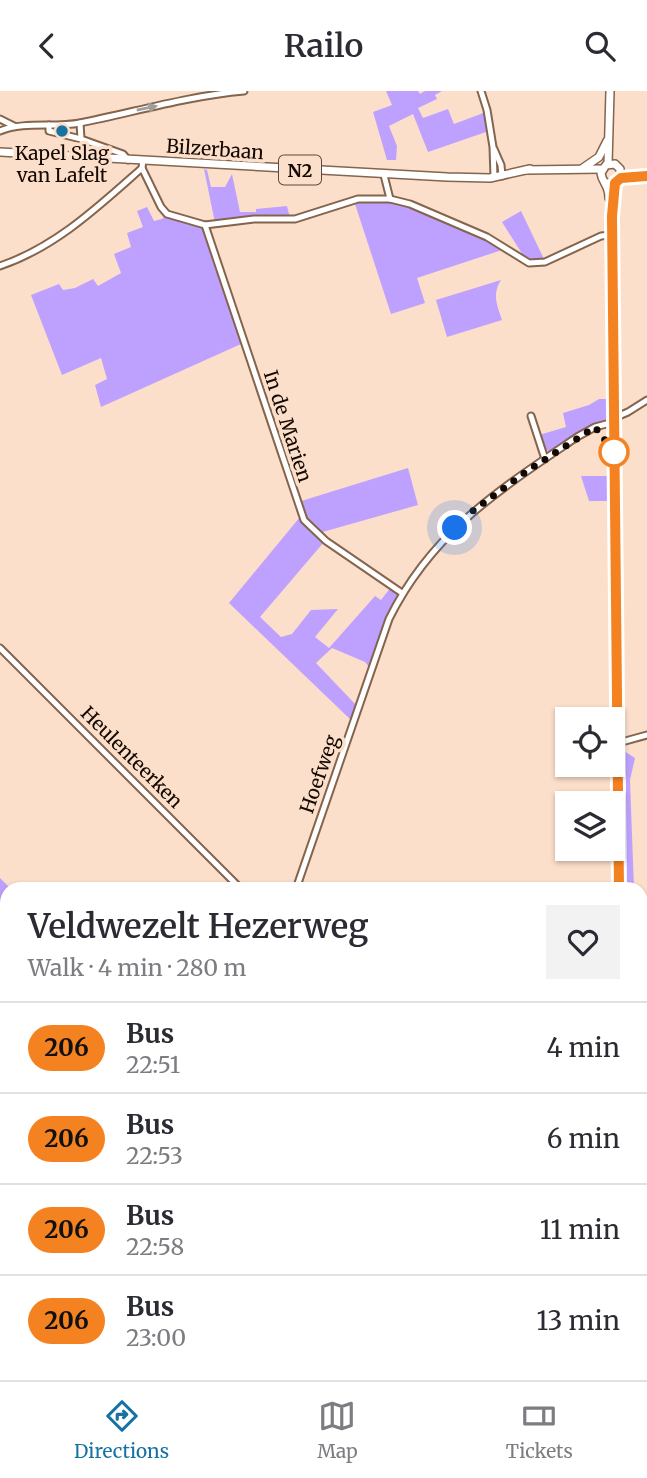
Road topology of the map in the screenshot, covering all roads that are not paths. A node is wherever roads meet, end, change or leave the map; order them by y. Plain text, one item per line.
1 (244, 91) edge
2 (481, 91) edge
3 (610, 91) edge
4 (0, 118) edge
5 (80, 123) junction
6 (49, 125) junction
7 (14, 126) junction
8 (0, 131) edge
9 (610, 134) junction
10 (81, 139) junction
11 (494, 148) junction
12 (0, 152) edge
13 (128, 159) junction
14 (143, 164) junction
15 (607, 168) junction
16 (580, 169) junction
17 (571, 170) junction
18 (498, 174) junction
19 (384, 175) junction
20 (646, 176) edge
21 (616, 179) junction
22 (390, 199) junction
23 (205, 225) junction
24 (611, 235) junction
25 (0, 266) edge
26 (647, 400) edge
27 (531, 416) dead end
28 (614, 420) junction
29 (545, 459) junction
30 (402, 593) junction
31 (0, 648) edge
32 (618, 707) edge
33 (647, 736) edge
34 (625, 741) edge
35 (618, 777) edge
36 (234, 882) edge
37 (298, 882) edge
38 (619, 882) edge

5 -> 1 street
2 - 11 street
3 - 9 main road
4 - 7 street
5 - 6 street
5 - 10 street
6 - 7 street
6 - 10 street
7 - 8 street
9 - 15 main road
9 - 16 main road
10 - 13 street
11 - 18 street
11 - 18 street
12 - 13 main road, Bilzerbaan / N2
13 - 14 main road, Bilzerbaan / N2
14 - 19 main road, Bilzerbaan / N2
14 - 23 street
14 - 25 street
15 - 16 main road, Bilzerbaan / N2
15 - 17 main road, Bilzerbaan / N2
15 - 21 main road
15 - 21 main road
16 - 17 main road, Bilzerbaan / N2
17 - 18 main road, Bilzerbaan / N2
18 - 19 main road, Bilzerbaan / N2
19 - 22 street
20 - 21 main road
21 - 24 main road
22 - 23 street
22 - 24 street
23 - 30 street, In de Marien
24 - 28 main road
26 - 28 street, Hoefweg
27 - 29 street
28 - 29 street, Hoefweg
28 - 32 main road
29 - 30 street, Hoefweg
30 - 37 street, Hoefweg
31 - 36 street, Heulenteerken
33 - 34 street
35 - 38 main road

